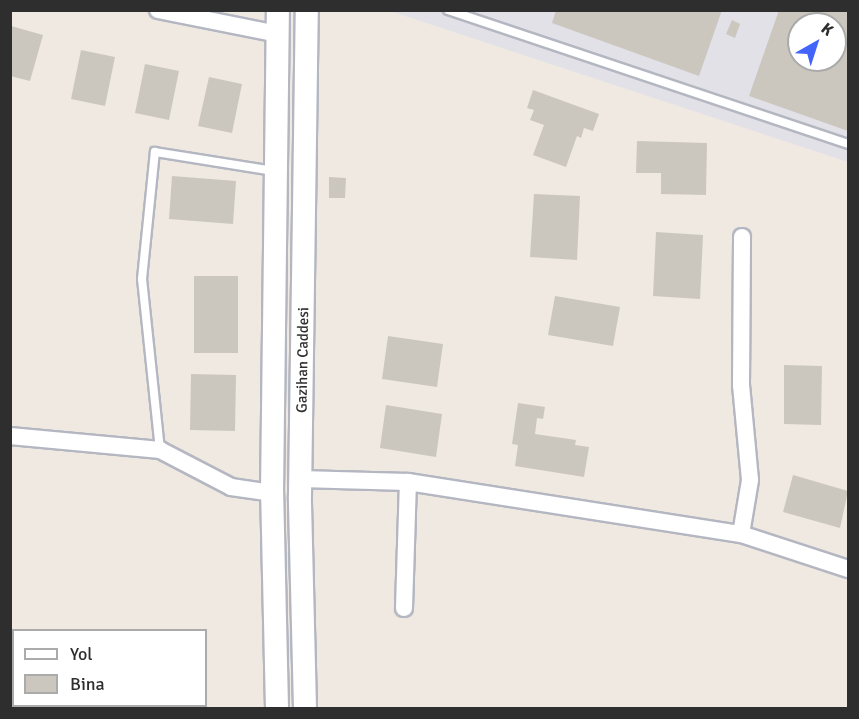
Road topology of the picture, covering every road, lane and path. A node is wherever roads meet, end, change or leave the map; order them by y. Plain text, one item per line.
1 (158, 10) edge
2 (278, 10) edge
3 (307, 10) edge
4 (448, 10) edge
5 (278, 34) junction
6 (849, 144) edge
7 (278, 171) junction
8 (742, 237) dead end
9 (10, 436) edge
10 (160, 450) junction
11 (300, 479) junction
12 (408, 482) junction
13 (272, 493) junction
14 (741, 534) junction
15 (849, 569) edge
16 (404, 608) dead end
17 (277, 708) edge
18 (305, 708) edge

1 - 5 street
2 - 5 main road, Gazihan Caddesi
3 - 11 main road, Gazihan Caddesi
4 - 6 lane
5 - 7 main road, Gazihan Caddesi
7 - 10 lane
7 - 13 main road, Gazihan Caddesi
8 - 14 street
9 - 10 street
10 - 13 street
11 - 12 street
11 - 18 main road, Gazihan Caddesi
12 - 14 street
12 - 16 street
13 - 17 main road, Gazihan Caddesi
14 - 15 street

